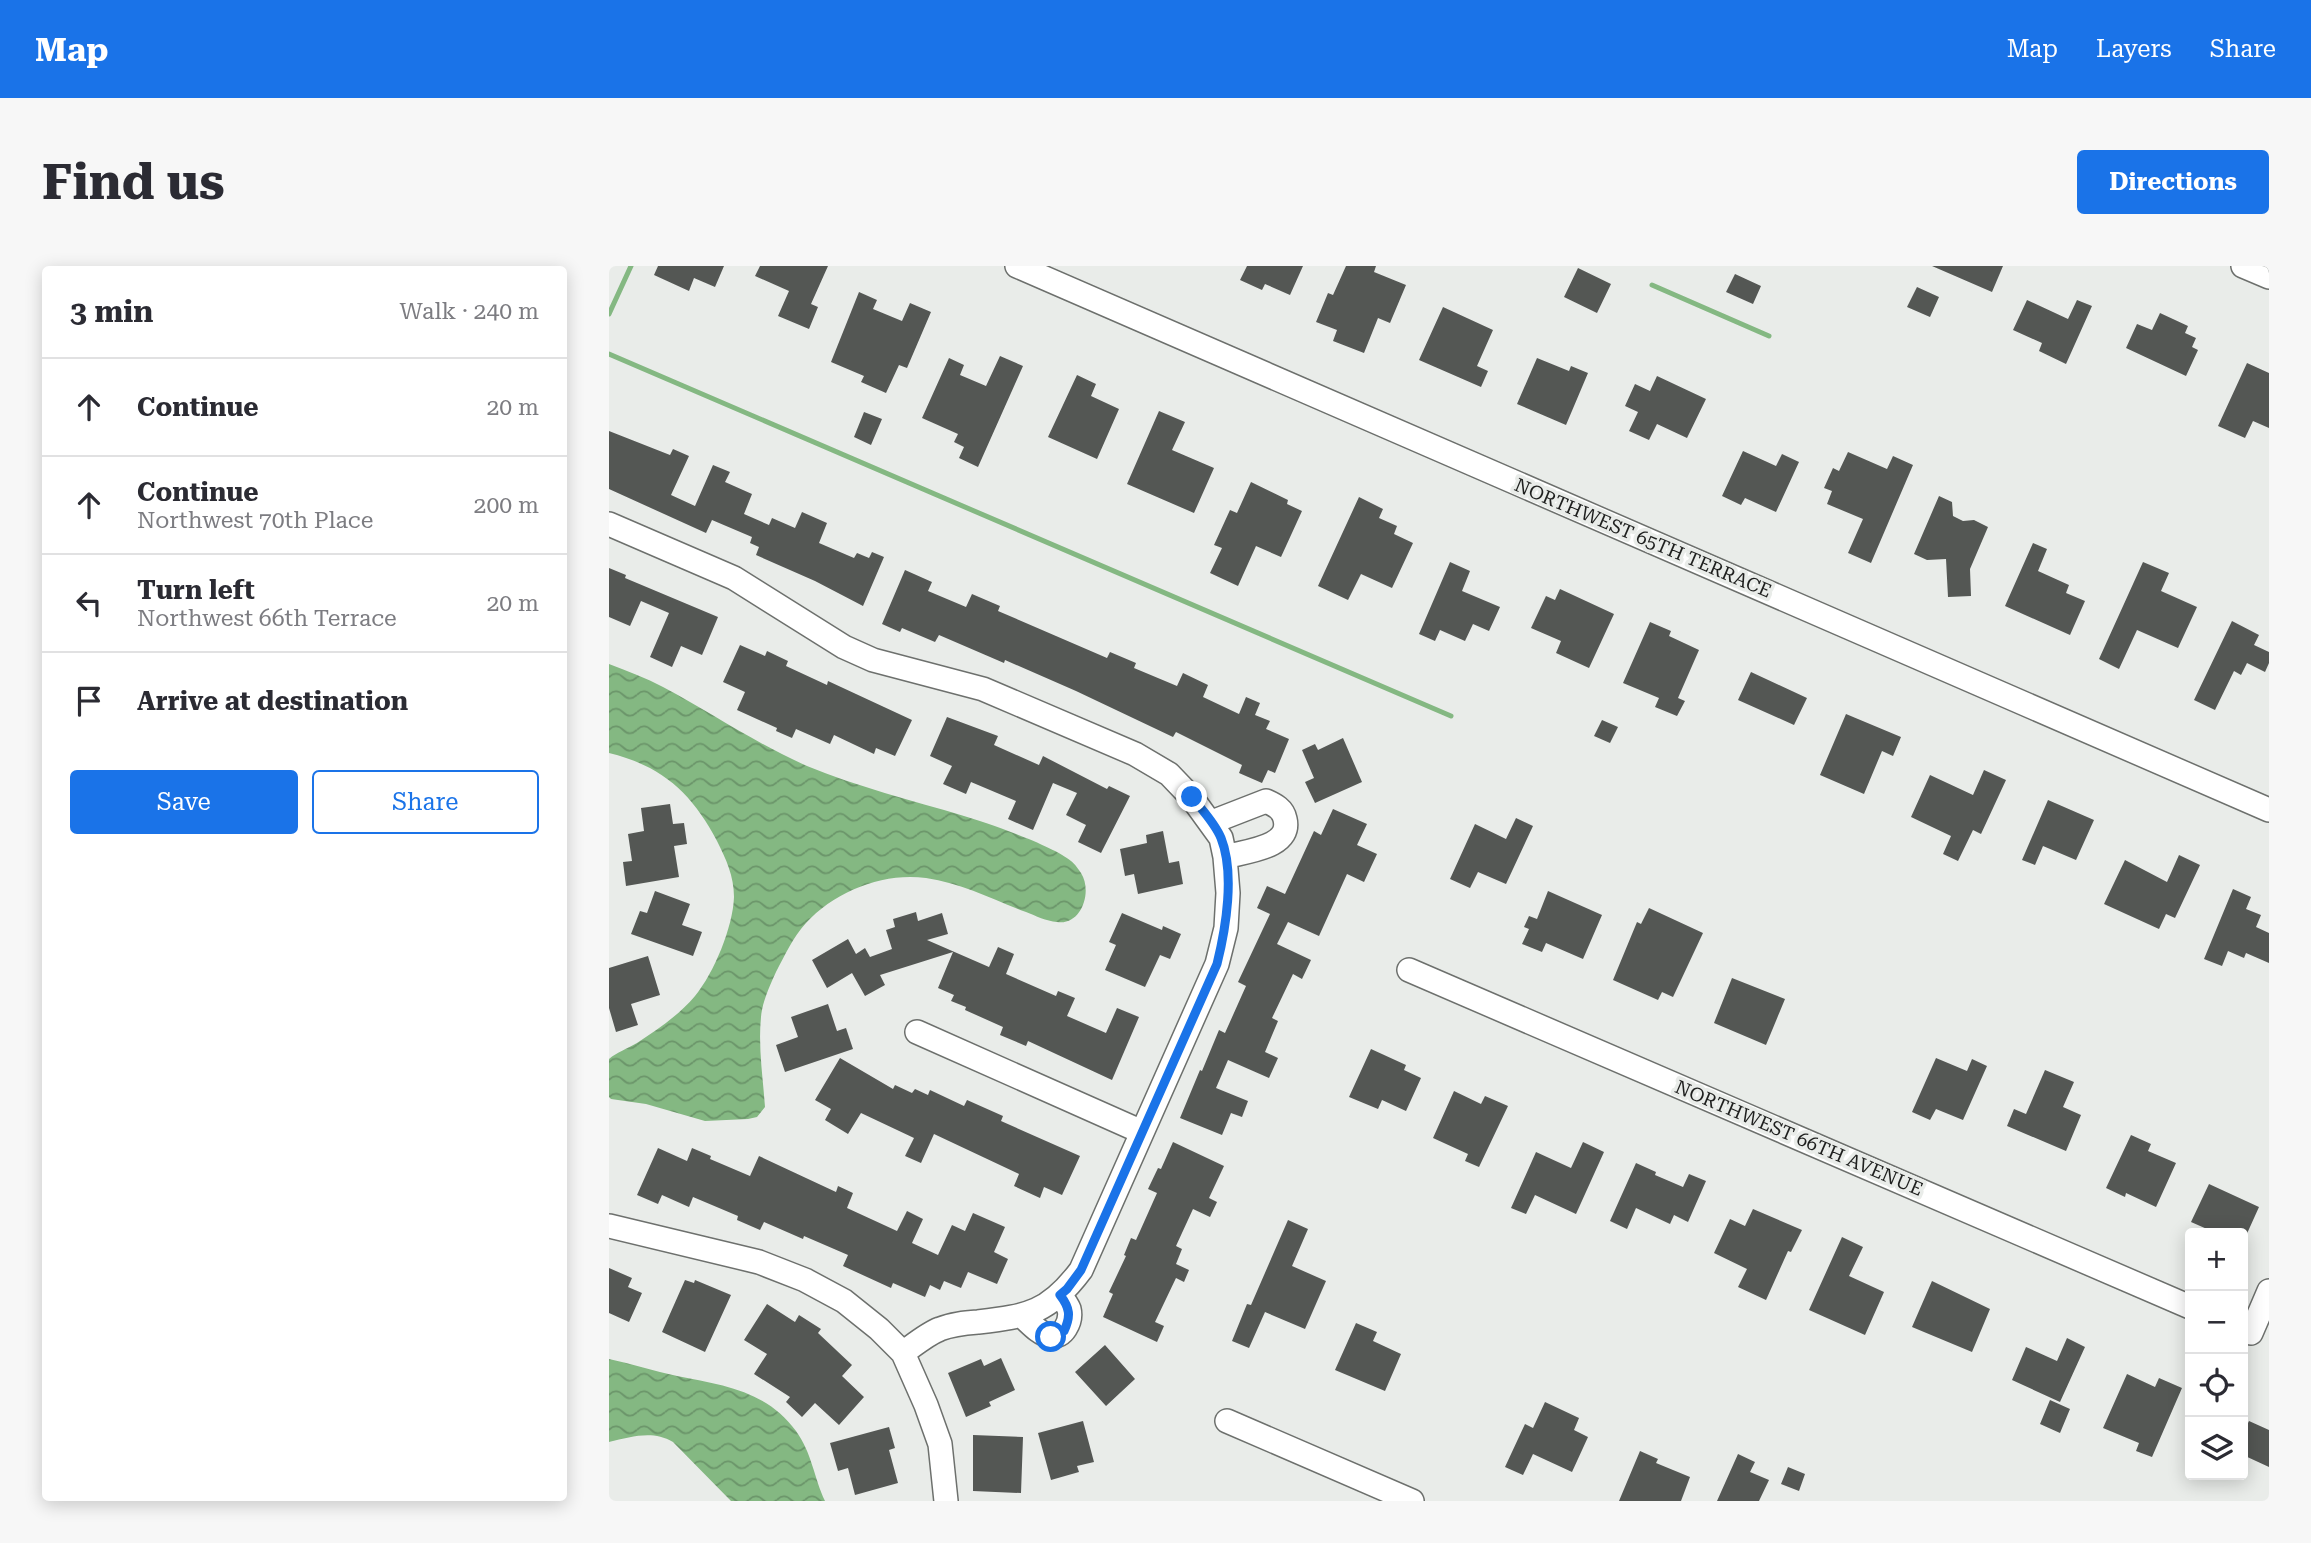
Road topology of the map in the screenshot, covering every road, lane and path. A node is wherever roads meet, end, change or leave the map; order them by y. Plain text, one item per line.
1 (1017, 266) edge
2 (2243, 266) edge
3 (2269, 277) edge
4 (609, 524) edge
5 (2269, 810) edge
6 (1409, 970) dead end
7 (917, 1032) dead end
8 (1142, 1132) junction
9 (609, 1226) edge
10 (2269, 1291) edge
11 (1060, 1295) junction
12 (2185, 1305) edge
13 (1023, 1316) junction
14 (2254, 1335) edge
15 (903, 1353) junction
16 (1227, 1421) dead end
17 (946, 1501) edge
18 (1412, 1501) edge

1 - 5 street, NORTHWEST 65TH TERRACE
2 - 3 street
4 - 8 street
6 - 12 street, NORTHWEST 66TH AVENUE
7 - 8 street
8 - 11 street
9 - 15 street
10 - 14 street
11 - 13 street
11 - 13 street
13 - 15 street
15 - 17 street
16 - 18 street

